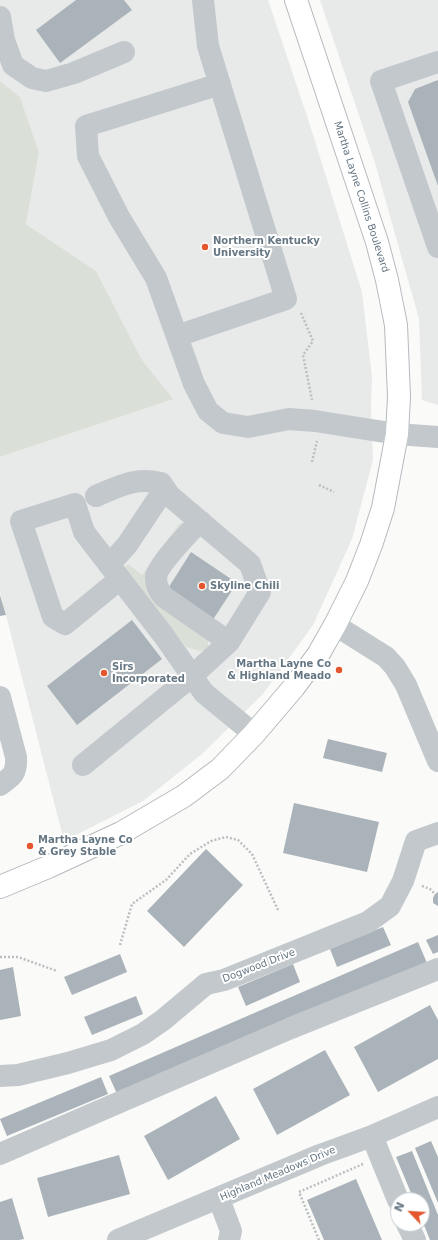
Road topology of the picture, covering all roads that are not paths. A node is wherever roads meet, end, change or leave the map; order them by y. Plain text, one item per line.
1 (202, 0) edge
2 (296, 0) edge
3 (0, 17) edge
4 (124, 52) dead end
5 (438, 62) edge
6 (220, 84) junction
7 (438, 248) edge
8 (177, 336) junction
9 (397, 434) junction
10 (438, 437) edge
11 (96, 496) dead end
12 (170, 496) junction
13 (200, 521) junction
14 (114, 572) junction
15 (335, 625) junction
16 (229, 642) junction
17 (192, 676) junction
18 (0, 697) edge
19 (254, 734) junction
20 (438, 762) edge
21 (83, 764) dead end
22 (0, 785) edge
23 (438, 833) edge
24 (0, 888) edge
25 (438, 969) edge
26 (0, 1076) edge
27 (436, 1113) edge
28 (372, 1136) junction
29 (0, 1154) edge
30 (395, 1192) edge
31 (219, 1199) junction
32 (118, 1240) edge
33 (229, 1240) edge

1 - 6 street
2 - 9 main road, Martha Layne Collins Boulevard
3 - 4 street
5 - 7 street
6 - 8 street
6 - 8 street
8 - 9 street
9 - 10 street
9 - 15 main road, Martha Layne Collins Boulevard
11 - 12 street
12 - 13 street
12 - 14 street
13 - 16 street
13 - 16 street
14 - 14 street
14 - 17 street
15 - 19 main road, Martha Layne Collins Boulevard
15 - 20 street
16 - 17 street
17 - 19 street
17 - 21 street
18 - 22 street
19 - 24 main road, Martha Layne Collins Boulevard
23 - 26 street, Dogwood Drive
25 - 29 street
27 - 28 street, Highland Meadows Drive
28 - 30 street
28 - 31 street, Highland Meadows Drive
31 - 32 street, Highland Meadows Drive
31 - 33 street

